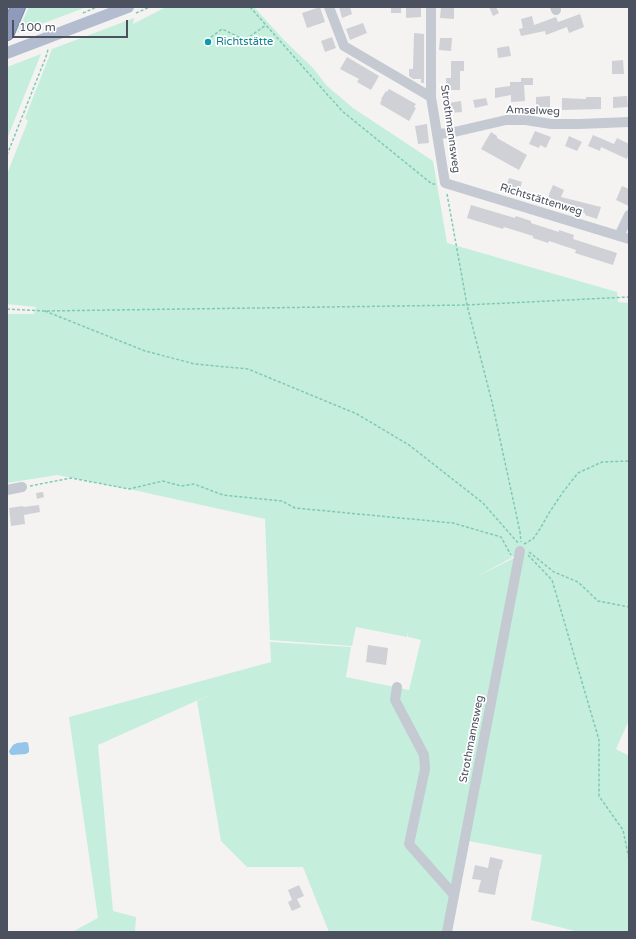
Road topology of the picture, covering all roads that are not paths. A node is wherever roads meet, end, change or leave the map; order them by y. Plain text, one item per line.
1 (18, 7) edge
2 (128, 7) edge
3 (329, 7) edge
4 (432, 7) edge
5 (7, 33) edge
6 (7, 53) edge
7 (431, 97) junction
8 (629, 122) edge
9 (438, 134) junction
10 (445, 183) joint
11 (629, 215) edge
12 (624, 238) edge
13 (22, 487) road end
14 (7, 490) edge
15 (524, 550) road end
16 (397, 687) dead end
17 (454, 896) junction
18 (447, 932) edge

1 - 5 highway
2 - 6 main road
3 - 7 street
4 - 7 street, Strothmannsweg
7 - 9 street, Strothmannsweg
8 - 9 street, Amselweg
9 - 10 street, Strothmannsweg
10 - 12 street, Richtstättenweg
11 - 12 street
13 - 14 street
15 - 17 street, Strothmannsweg
16 - 17 street
17 - 18 street, Strothmannsweg

